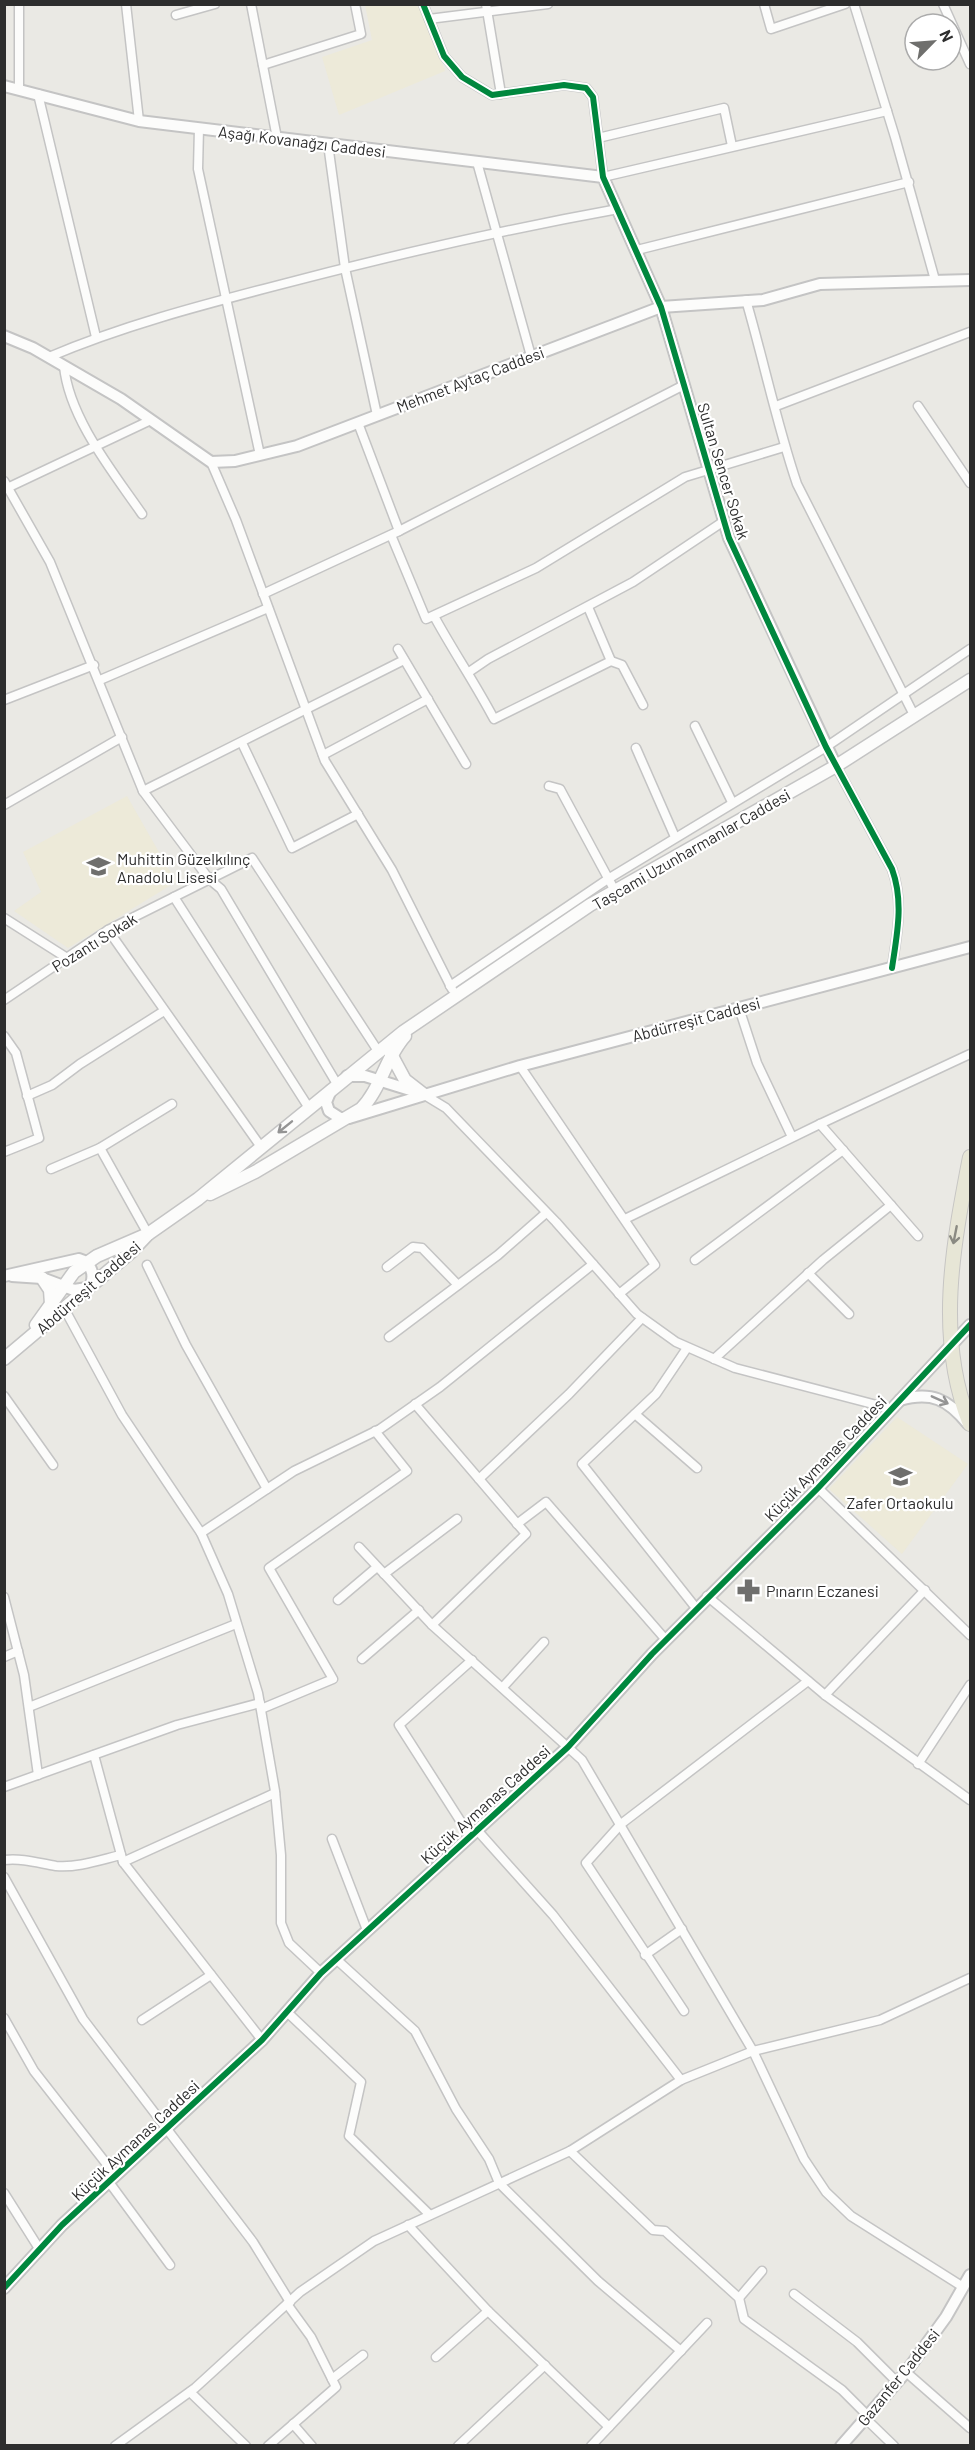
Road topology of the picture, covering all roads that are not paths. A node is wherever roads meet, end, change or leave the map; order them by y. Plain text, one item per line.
1 (19, 4) edge
2 (126, 4) edge
3 (215, 4) edge
4 (251, 4) edge
5 (355, 4) edge
6 (423, 4) edge
7 (548, 4) edge
8 (764, 4) edge
9 (845, 4) edge
10 (854, 4) edge
11 (943, 4) edge
12 (487, 8) edge
13 (176, 15) dead end
14 (429, 19) junction
15 (970, 64) edge
16 (263, 65) junction
17 (4, 86) edge
18 (19, 90) junction
19 (501, 93) junction
20 (38, 94) junction
21 (887, 111) junction
22 (139, 122) junction
23 (199, 128) junction
24 (277, 138) junction
25 (598, 138) junction
26 (328, 144) junction
27 (732, 146) junction
28 (477, 162) junction
29 (603, 177) junction
30 (909, 182) junction
31 (618, 209) junction
32 (495, 232) junction
33 (637, 250) junction
34 (345, 268) junction
35 (935, 280) junction
36 (970, 280) edge
37 (225, 299) junction
38 (746, 300) junction
39 (661, 307) junction
40 (970, 332) edge
41 (4, 336) edge
42 (96, 337) junction
43 (531, 356) junction
44 (49, 357) junction
45 (64, 366) junction
46 (684, 385) junction
47 (776, 406) junction
48 (918, 406) dead end
49 (377, 415) junction
50 (151, 420) junction
51 (358, 423) junction
52 (96, 447) junction
53 (784, 447) junction
54 (260, 455) junction
55 (211, 462) junction
56 (709, 470) junction
57 (970, 483) edge
58 (6, 486) edge
59 (142, 514) dead end
60 (724, 522) junction
61 (395, 533) junction
62 (263, 594) junction
63 (588, 607) junction
64 (268, 608) junction
65 (434, 616) junction
66 (398, 649) dead end
67 (970, 649) edge
68 (404, 660) junction
69 (611, 661) junction
70 (94, 665) junction
71 (469, 672) junction
72 (100, 680) junction
73 (970, 681) edge
74 (903, 696) junction
75 (428, 699) junction
76 (4, 700) edge
77 (643, 705) dead end
78 (306, 711) junction
79 (915, 717) junction
80 (695, 726) dead end
81 (122, 737) junction
82 (242, 743) junction
83 (826, 747) junction
84 (636, 748) dead end
85 (323, 755) junction
86 (466, 764) dead end
87 (836, 766) junction
88 (549, 786) dead end
89 (142, 791) junction
90 (732, 802) junction
91 (4, 806) edge
92 (358, 814) junction
93 (675, 837) junction
94 (209, 879) junction
95 (608, 879) junction
96 (615, 891) junction
97 (174, 897) junction
98 (4, 918) edge
99 (108, 930) junction
100 (970, 947) edge
101 (67, 958) junction
102 (892, 968) junction
103 (450, 986) junction
104 (457, 997) junction
105 (4, 1000) edge
106 (739, 1008) junction
107 (164, 1011) junction
108 (4, 1036) edge
109 (385, 1052) junction
110 (970, 1054) edge
111 (520, 1066) junction
112 (379, 1080) junction
113 (339, 1083) junction
114 (423, 1094) junction
115 (27, 1096) junction
116 (172, 1104) dead end
117 (309, 1107) junction
118 (349, 1118) junction
119 (820, 1124) junction
120 (792, 1137) junction
121 (261, 1147) junction
122 (100, 1148) junction
123 (843, 1150) junction
124 (4, 1152) edge
125 (970, 1157) edge
126 (51, 1169) dead end
127 (198, 1199) junction
128 (891, 1205) junction
129 (546, 1213) junction
130 (625, 1220) junction
131 (148, 1234) junction
132 (918, 1236) dead end
133 (80, 1260) junction
134 (695, 1260) dead end
135 (593, 1264) junction
136 (147, 1265) dead end
137 (387, 1267) dead end
138 (808, 1273) junction
139 (5, 1274) edge
140 (42, 1278) junction
141 (458, 1285) junction
142 (63, 1286) junction
143 (89, 1286) junction
144 (619, 1294) junction
145 (50, 1306) junction
146 (64, 1308) junction
147 (849, 1314) dead end
148 (642, 1318) junction
149 (970, 1325) edge
150 (389, 1337) dead end
151 (27, 1338) junction
152 (687, 1347) junction
153 (949, 1347) junction
154 (4, 1359) edge
155 (714, 1359) junction
156 (4, 1396) edge
157 (416, 1404) junction
158 (896, 1405) junction
159 (635, 1414) junction
160 (970, 1426) edge
161 (375, 1431) junction
162 (53, 1465) dead end
163 (697, 1468) dead end
164 (479, 1479) junction
165 (818, 1488) junction
166 (267, 1489) junction
167 (457, 1519) dead end
168 (517, 1524) junction
169 (201, 1533) junction
170 (359, 1547) dead end
171 (377, 1567) junction
172 (384, 1574) junction
173 (925, 1590) junction
174 (707, 1596) junction
175 (4, 1597) edge
176 (338, 1600) dead end
177 (696, 1608) junction
178 (419, 1610) junction
179 (237, 1624) junction
180 (432, 1624) junction
181 (970, 1635) edge
182 (666, 1640) junction
183 (544, 1642) dead end
184 (18, 1651) junction
185 (4, 1657) edge
186 (362, 1659) dead end
187 (472, 1660) junction
188 (808, 1681) junction
189 (970, 1685) edge
190 (502, 1687) junction
191 (825, 1695) junction
192 (261, 1706) junction
193 (29, 1707) junction
194 (568, 1747) junction
195 (94, 1755) junction
196 (918, 1764) junction
197 (38, 1775) junction
198 (4, 1787) edge
199 (275, 1793) junction
200 (970, 1800) edge
201 (621, 1824) junction
202 (473, 1833) junction
203 (332, 1839) dead end
204 (122, 1858) junction
205 (4, 1860) edge
206 (4, 1877) edge
207 (681, 1929) junction
208 (367, 1930) junction
209 (645, 1955) junction
210 (336, 1959) junction
211 (321, 1973) junction
212 (211, 1975) junction
213 (970, 1978) edge
214 (684, 2011) dead end
215 (287, 2012) junction
216 (4, 2018) edge
217 (142, 2020) dead end
218 (262, 2040) junction
219 (753, 2051) junction
220 (681, 2080) junction
221 (166, 2131) junction
222 (570, 2151) junction
223 (113, 2179) junction
224 (499, 2183) junction
225 (4, 2193) edge
226 (430, 2215) junction
227 (408, 2225) junction
228 (39, 2250) junction
229 (170, 2265) dead end
230 (762, 2271) dead end
231 (970, 2275) edge
232 (963, 2287) junction
233 (4, 2288) edge
234 (794, 2294) dead end
235 (739, 2298) junction
236 (288, 2303) junction
237 (488, 2311) junction
238 (707, 2323) dead end
239 (681, 2351) junction
240 (363, 2355) dead end
241 (436, 2357) dead end
242 (545, 2365) junction
243 (906, 2372) junction
244 (332, 2379) junction
245 (897, 2382) junction
246 (190, 2392) junction
247 (866, 2417) junction
248 (293, 2424) junction
249 (609, 2427) junction
250 (970, 2428) edge
251 (115, 2445) edge
252 (246, 2445) edge
253 (268, 2445) edge
254 (312, 2445) edge
255 (458, 2445) edge
256 (591, 2445) edge
257 (841, 2445) edge
258 (894, 2445) edge

1 - 18 street
2 - 22 street
3 - 13 street
4 - 16 street
5 - 16 street
6 - 14 street
7 - 12 street
8 - 9 street
10 - 21 street
11 - 15 street
12 - 14 street
12 - 19 street
14 - 19 street
16 - 24 street
17 - 18 street, Aşağı Kovanağzı Caddesi
18 - 20 street, Aşağı Kovanağzı Caddesi
19 - 25 street
20 - 22 street, Aşağı Kovanağzı Caddesi
20 - 42 street
21 - 27 street
21 - 30 street
22 - 23 street, Aşağı Kovanağzı Caddesi
23 - 24 street, Aşağı Kovanağzı Caddesi
23 - 37 street
24 - 26 street, Aşağı Kovanağzı Caddesi
25 - 27 street
25 - 29 street
26 - 28 street, Aşağı Kovanağzı Caddesi
26 - 34 street
27 - 29 street
28 - 29 street, Aşağı Kovanağzı Caddesi
28 - 32 street
29 - 31 street, Sultan Sencer Sokak
30 - 33 street
30 - 35 street
31 - 32 street
31 - 33 street, Sultan Sencer Sokak
32 - 34 street
32 - 43 street
33 - 39 street, Sultan Sencer Sokak
34 - 37 street
34 - 49 street
35 - 36 street, Mehmet Aytaç Caddesi
35 - 38 street, Mehmet Aytaç Caddesi
37 - 42 street
37 - 54 street
38 - 39 street, Mehmet Aytaç Caddesi
38 - 47 street
39 - 43 street, Mehmet Aytaç Caddesi
39 - 46 street, Sultan Sencer Sokak
40 - 47 street
41 - 44 street
42 - 44 street
43 - 49 street, Mehmet Aytaç Caddesi
44 - 45 street
45 - 50 street
45 - 52 street
46 - 56 street, Sultan Sencer Sokak
46 - 61 street
47 - 53 street
48 - 57 street
49 - 51 street, Mehmet Aytaç Caddesi
50 - 52 street
50 - 55 street
51 - 54 street, Mehmet Aytaç Caddesi
51 - 61 street
52 - 58 street
52 - 59 street
53 - 56 street
53 - 74 street
54 - 55 street, Mehmet Aytaç Caddesi
55 - 62 street
56 - 60 street, Sultan Sencer Sokak
56 - 65 street
58 - 70 street
60 - 63 street
60 - 83 street, Sultan Sencer Sokak
61 - 62 street
61 - 65 street
62 - 64 street
63 - 69 street
63 - 71 street
64 - 72 street
64 - 78 street
65 - 71 street
66 - 68 street
67 - 74 street
68 - 75 street
68 - 78 street
69 - 71 street
69 - 77 street
70 - 72 street
70 - 76 street
72 - 81 street
73 - 79 main road, Taşcami Uzunharmanlar Caddesi
74 - 79 street
74 - 83 street
75 - 85 street
75 - 86 street
78 - 82 street
78 - 85 street
79 - 87 main road, Taşcami Uzunharmanlar Caddesi
80 - 90 street
81 - 89 street
81 - 91 street
82 - 89 street
82 - 92 street
83 - 87 street, Sultan Sencer Sokak
83 - 90 street
84 - 93 street
85 - 92 street
87 - 96 main road, Taşcami Uzunharmanlar Caddesi
87 - 102 street
88 - 95 street
89 - 94 street
90 - 93 street
92 - 103 street
93 - 95 street
94 - 97 street, Pozantı Sokak
94 - 109 street, Pozantı Sokak
94 - 113 street
95 - 96 street
95 - 103 street
96 - 104 main road, Taşcami Uzunharmanlar Caddesi
97 - 99 street, Pozantı Sokak
97 - 117 street
98 - 101 street
99 - 101 street, Pozantı Sokak
99 - 107 street
100 - 102 street, Abdürreşit Caddesi
101 - 105 street, Pozantı Sokak
102 - 106 street, Abdürreşit Caddesi
103 - 104 street
104 - 109 main road, Taşcami Uzunharmanlar Caddesi
106 - 111 street, Abdürreşit Caddesi
106 - 120 street
107 - 115 street
107 - 121 street
108 - 115 street
109 - 112 main road, Taşcami Uzunharmanlar Caddesi
109 - 113 main road, Taşcami Uzunharmanlar Caddesi
109 - 114 main road
110 - 119 street
111 - 114 street, Abdürreşit Caddesi
111 - 130 street
112 - 113 street
112 - 114 street
112 - 118 main road, Taşcami Uzunharmanlar Caddesi
113 - 117 main road, Abdürreşit Caddesi
113 - 118 street
114 - 118 street, Abdürreşit Caddesi
114 - 129 street
115 - 124 street
116 - 122 street
117 -> 121 main road, Abdürreşit Caddesi
118 - 127 main road, Abdürreşit Caddesi
119 - 120 street
119 - 123 street
120 - 130 street
121 - 127 main road, Abdürreşit Caddesi
122 - 126 street
122 - 131 street
123 - 128 street
123 - 134 street
125 -> 153 main road
127 - 131 main road, Abdürreşit Caddesi
128 - 132 street
128 - 138 street
129 - 135 street
129 - 141 street
130 - 144 street
131 - 133 main road, Abdürreşit Caddesi
131 - 143 main road, Abdürreşit Caddesi
133 - 139 street
133 - 142 main road, Abdürreşit Caddesi
133 - 143 street
135 - 144 street
135 - 157 street
136 - 166 street
137 - 141 street
138 - 147 street
138 - 155 street
139 - 140 street
140 - 142 street
140 - 145 main road
141 - 150 street
142 - 143 street
142 - 145 main road, Abdürreşit Caddesi
143 - 146 main road, Abdürreşit Caddesi
144 - 148 street
145 - 151 main road, Abdürreşit Caddesi
146 - 151 main road, Abdürreşit Caddesi
146 - 169 street
148 - 152 street
148 - 164 street
149 - 153 street, Küçük Aymanas Caddesi
151 - 154 main road, Abdürreşit Caddesi
152 - 155 street
152 - 159 street
153 - 158 street, Küçük Aymanas Caddesi
153 - 160 main road
155 - 158 street
156 - 162 street
157 - 161 street
157 - 164 street
158 -> 160 street
158 - 165 street, Küçük Aymanas Caddesi
159 - 163 street
159 - 177 street
161 - 166 street
161 - 192 street
164 - 168 street
165 - 173 street
165 - 174 street, Küçük Aymanas Caddesi
166 - 169 street
167 - 172 street
168 - 180 street
168 - 182 street
169 - 179 street
170 - 171 street
171 - 172 street
171 - 176 street
172 - 178 street
173 - 181 street
173 - 191 street
174 - 177 street, Küçük Aymanas Caddesi
174 - 188 street
175 - 184 street
177 - 182 street, Küçük Aymanas Caddesi
178 - 180 street
178 - 186 street
179 - 192 street
179 - 193 street
180 - 187 street
182 - 194 street, Küçük Aymanas Caddesi
183 - 190 street
184 - 185 street
184 - 193 street
187 - 190 street
187 - 202 street
188 - 191 street
188 - 201 street
189 - 196 street
190 - 194 street
191 - 196 street
192 - 195 street
192 - 199 street
193 - 197 street
194 - 201 street
194 - 202 street, Küçük Aymanas Caddesi
195 - 197 street
195 - 204 street
196 - 200 street
197 - 198 street
199 - 204 street
199 - 211 street
201 - 207 street
201 - 209 street
202 - 208 street, Küçük Aymanas Caddesi
202 - 220 street
203 - 208 street
204 - 205 street
204 - 212 street
206 - 221 street
207 - 209 street
207 - 219 street
208 - 210 street, Küçük Aymanas Caddesi
209 - 214 street
210 - 211 street, Küçük Aymanas Caddesi
210 - 224 street
211 - 215 street, Küçük Aymanas Caddesi
212 - 217 street
212 - 218 street
213 - 219 street
215 - 218 street, Küçük Aymanas Caddesi
215 - 226 street
216 - 223 street
218 - 221 street, Küçük Aymanas Caddesi
219 - 220 street
219 - 232 street
220 - 222 street
221 - 223 street, Küçük Aymanas Caddesi
221 - 236 street
222 - 224 street
222 - 235 street
223 - 228 street, Küçük Aymanas Caddesi
223 - 229 street
224 - 226 street
224 - 239 street
225 - 228 street
226 - 227 street
227 - 236 street
227 - 237 street
228 - 233 street, Küçük Aymanas Caddesi
230 - 235 street
231 - 232 street, Gazanfer Caddesi
232 - 243 street, Gazanfer Caddesi
234 - 245 street
235 - 247 street
236 - 244 street
236 - 246 street
237 - 241 street
237 - 242 street
238 - 239 street
239 - 249 street
240 - 244 street
242 - 249 street
242 - 255 street
243 - 245 street, Gazanfer Caddesi
243 - 250 street
244 - 248 street
245 - 247 street, Gazanfer Caddesi
246 - 251 street
246 - 252 street
247 - 257 street, Gazanfer Caddesi
247 - 258 street
248 - 253 street
248 - 254 street
249 - 256 street

